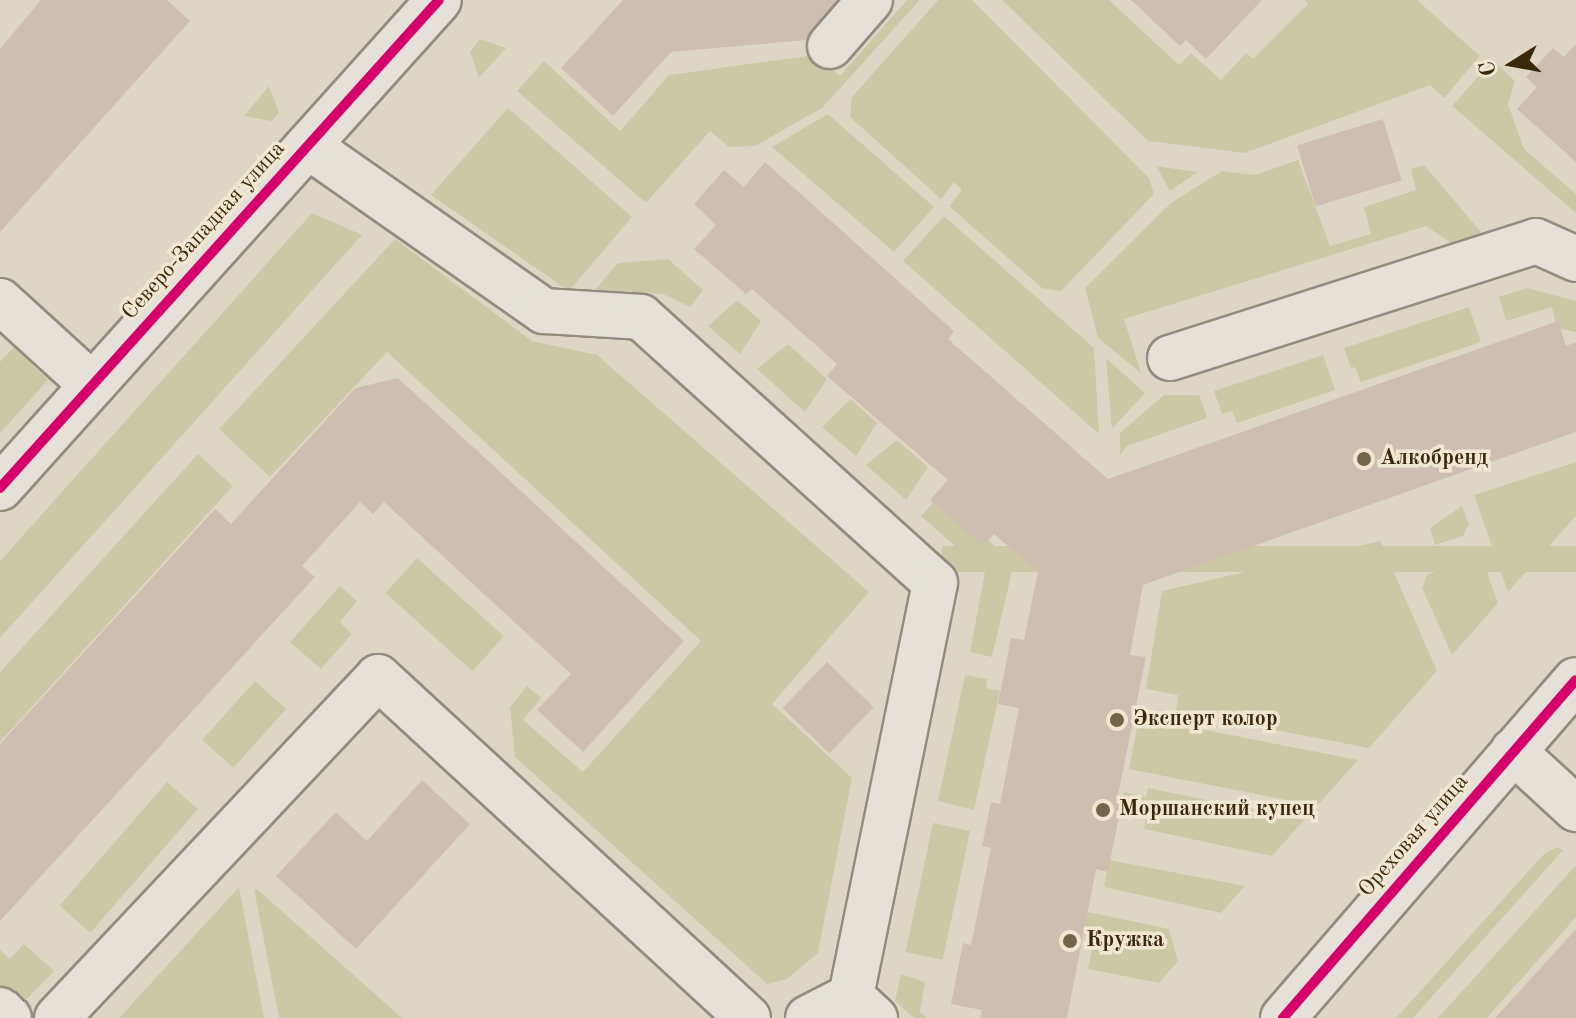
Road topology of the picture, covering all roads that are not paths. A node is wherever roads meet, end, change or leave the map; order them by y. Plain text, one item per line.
1 (439, 0) edge
2 (870, 0) edge
3 (830, 46) dead end
4 (308, 146) junction
5 (1576, 259) edge
6 (0, 301) edge
7 (1170, 358) dead end
8 (92, 385) junction
9 (0, 488) edge
10 (1576, 680) edge
11 (1513, 751) junction
12 (1576, 809) edge
13 (863, 1007) edge
14 (0, 1010) edge
15 (9, 1018) edge
16 (57, 1018) edge
17 (748, 1018) edge
18 (808, 1018) edge
19 (1283, 1018) edge

1 - 4 street, Северо-Западная улица
2 - 3 street
4 - 8 street, Северо-Западная улица
4 - 13 street
5 - 7 street
6 - 8 street
8 - 9 street, Северо-Западная улица
10 - 11 street, Ореховая улица
11 - 12 street
11 - 19 street, Ореховая улица
13 - 18 street
14 - 15 street
16 - 17 street

